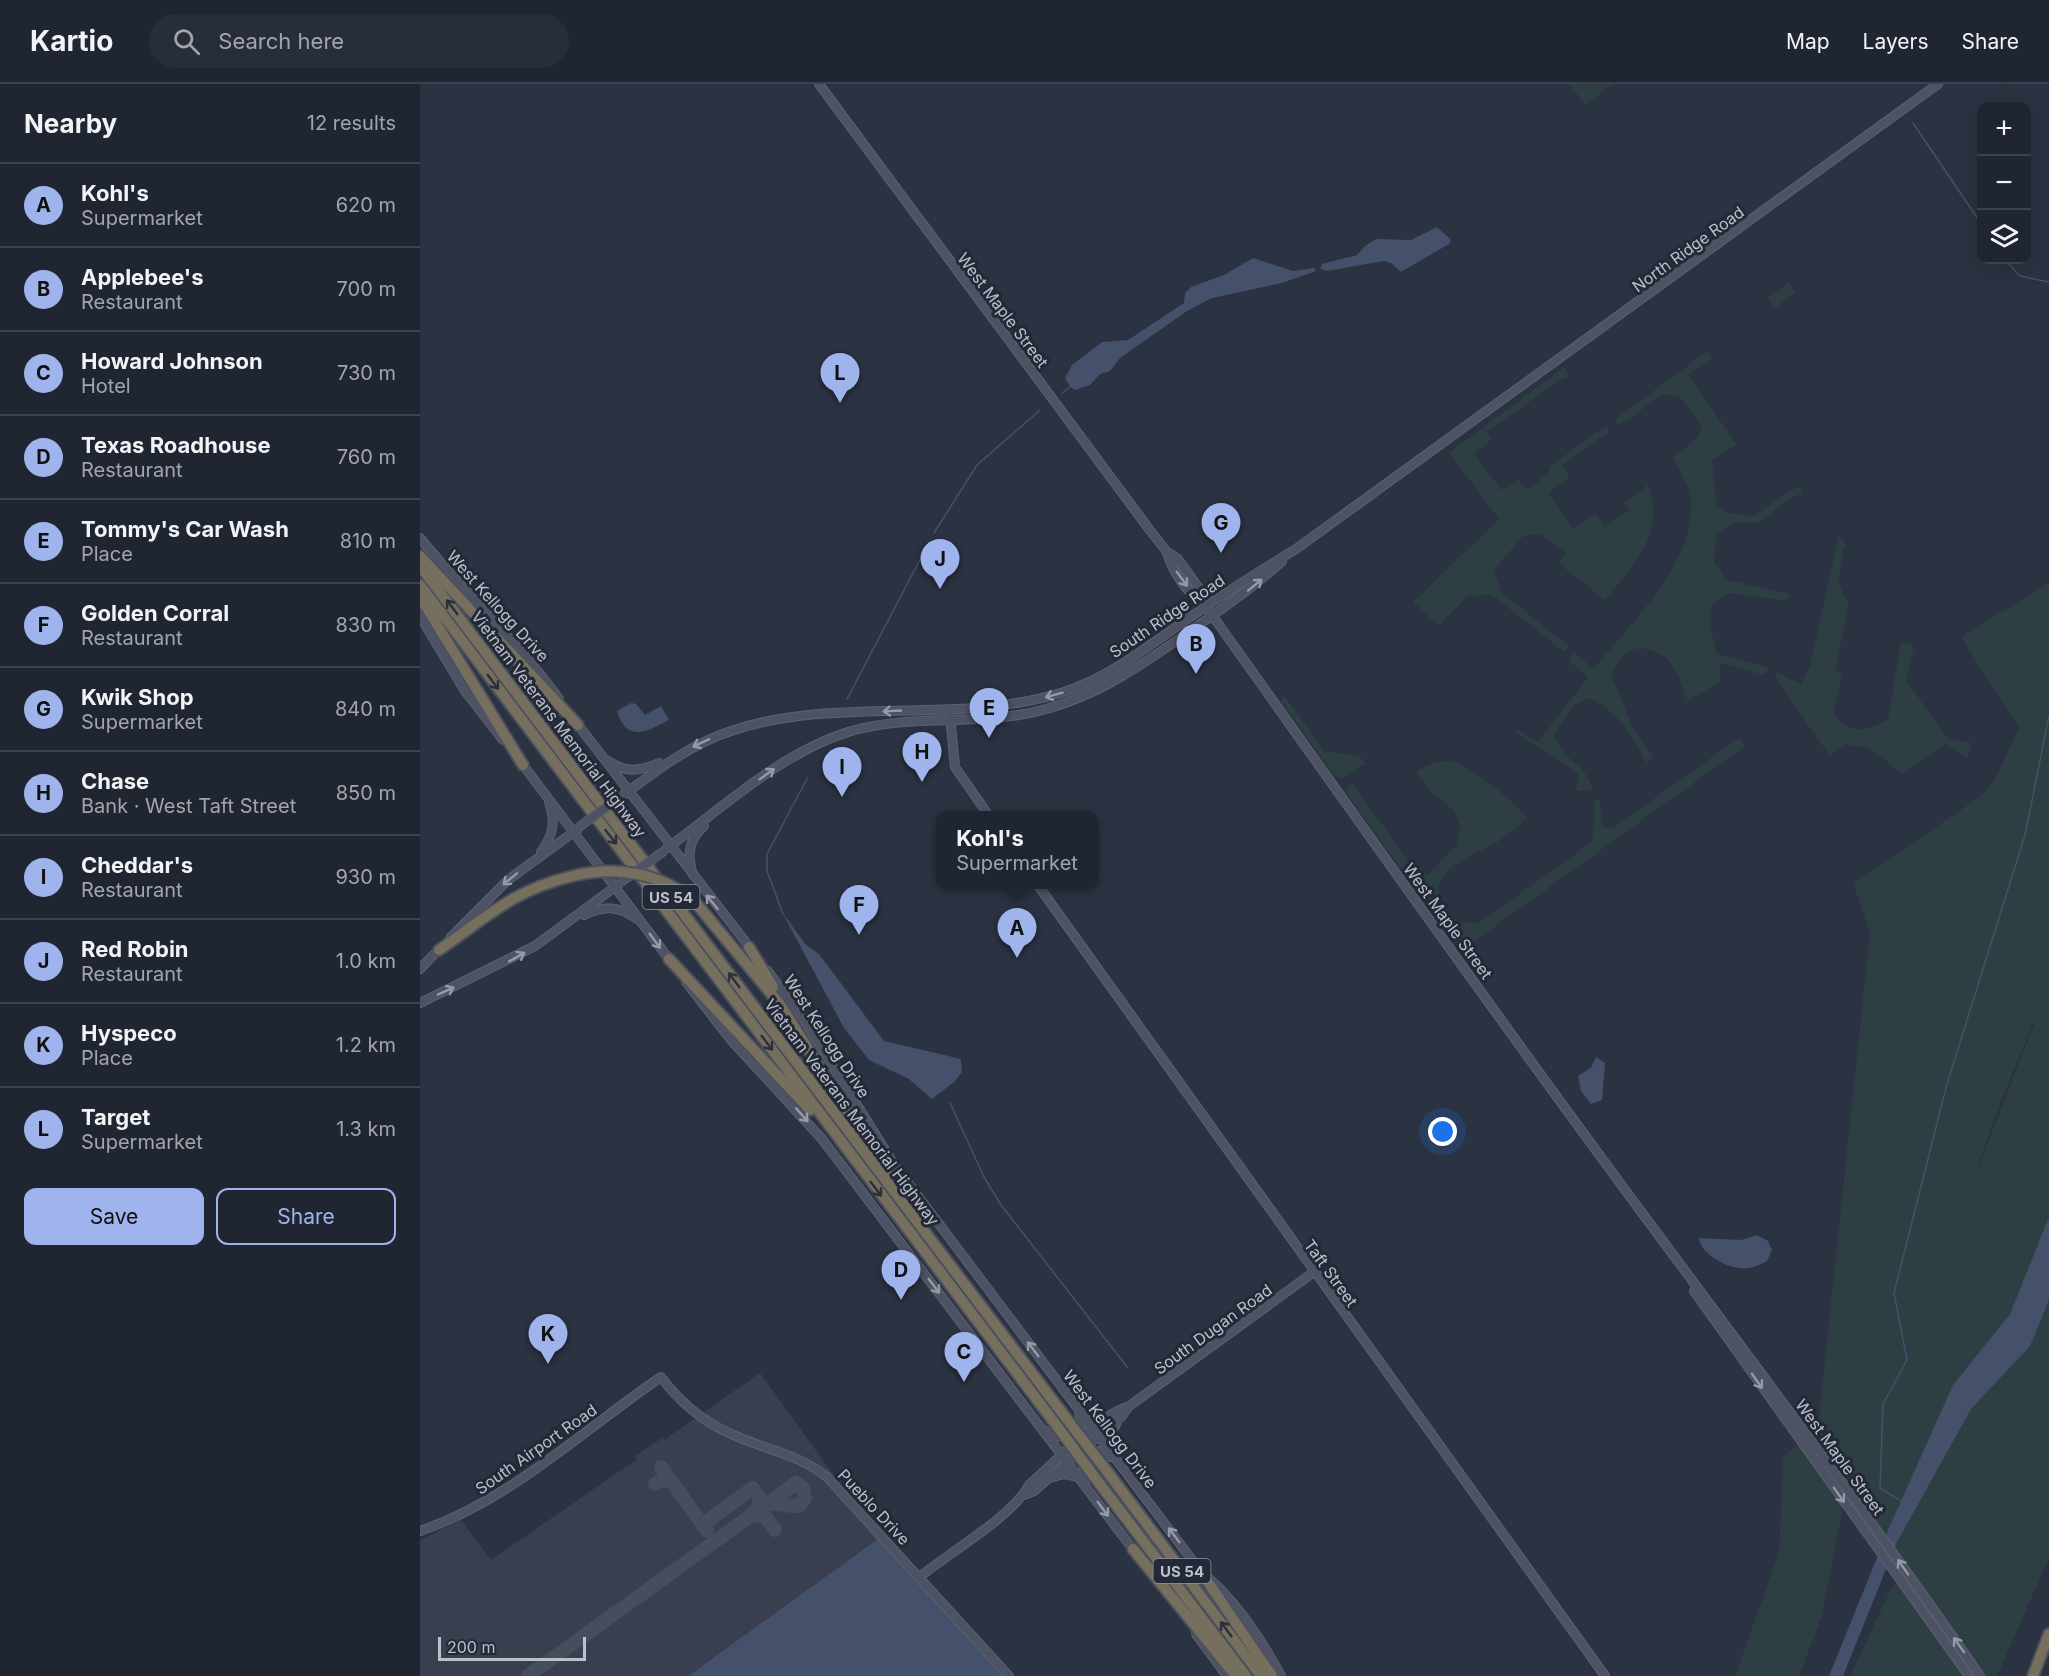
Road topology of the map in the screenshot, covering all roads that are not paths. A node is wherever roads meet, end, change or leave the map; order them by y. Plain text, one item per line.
1 (819, 84) edge
2 (1938, 84) edge
3 (1421, 458) joint
4 (420, 538) edge
5 (1294, 549) junction
6 (420, 556) edge
7 (420, 566) edge
8 (420, 585) edge
9 (420, 597) edge
10 (1204, 604) junction
11 (1212, 615) junction
12 (420, 616) edge
13 (950, 709) junction
14 (950, 719) junction
15 (578, 725) junction
16 (674, 757) junction
17 (602, 758) junction
18 (523, 765) junction
19 (625, 794) junction
20 (548, 798) junction
21 (725, 805) junction
22 (985, 811) edge
23 (577, 829) junction
24 (667, 849) junction
25 (532, 862) junction
26 (696, 882) junction
27 (618, 884) junction
28 (1040, 889) edge
29 (642, 922) junction
30 (559, 929) junction
31 (749, 947) junction
32 (439, 950) junction
33 (669, 959) junction
34 (420, 969) edge
35 (420, 1003) edge
36 (801, 1034) junction
37 (841, 1142) junction
38 (921, 1228) junction
39 (1673, 1256) junction
40 (1314, 1272) junction
41 (661, 1377) joint
42 (1081, 1413) junction
43 (1118, 1415) junction
44 (1042, 1429) junction
45 (1096, 1432) junction
46 (1052, 1441) junction
47 (1113, 1455) junction
48 (1065, 1459) junction
49 (1123, 1468) junction
50 (1047, 1470) junction
51 (1079, 1477) junction
52 (1046, 1481) junction
53 (1087, 1487) junction
54 (1024, 1495) junction
55 (420, 1531) edge
56 (1133, 1549) junction
57 (1202, 1572) junction
58 (921, 1576) junction
59 (2049, 1634) edge
60 (1010, 1676) edge
61 (1226, 1676) edge
62 (1236, 1676) edge
63 (1246, 1676) edge
64 (1261, 1676) edge
65 (1272, 1676) edge
66 (1281, 1676) edge
67 (1605, 1676) edge
68 (1969, 1676) edge
69 (1980, 1676) edge
70 (2033, 1676) edge

1 - 10 main road, West Maple Street
2 - 3 main road, North Ridge Road
3 - 5 main road, South Ridge Road
4 - 15 main road, West Kellogg Drive
5 - 10 main road, South Ridge Road
11 -> 5 main road, South Ridge Road
6 - 15 highway
38 -> 7 highway, Vietnam Veterans Memorial Highway / US 54
8 -> 37 highway, Vietnam Veterans Memorial Highway / US 54
9 - 18 highway
10 - 11 main road, West Maple Street
10 -> 13 main road, South Ridge Road
11 - 14 main road, South Ridge Road
11 - 39 main road, West Maple Street
12 - 18 main road
13 - 14 main road
13 -> 16 main road, South Ridge Road
21 -> 14 main road, South Ridge Road
14 - 22 main road
15 - 17 main road, West Kellogg Drive
16 - 17 main road
16 - 19 main road
17 - 19 main road, West Kellogg Drive
18 - 20 main road
19 - 23 main road, bridge
19 - 24 main road, West Kellogg Drive
20 - 23 main road
20 - 25 main road
21 - 24 main road
21 - 26 main road
23 - 25 main road
23 - 27 main road
24 - 26 main road, West Kellogg Drive
24 - 27 main road, bridge
25 -> 32 main road
31 -> 26 main road, West Kellogg Drive
27 - 29 main road
27 - 30 main road
28 - 40 main road, Taft Street
29 - 30 main road
29 -> 33 main road
35 -> 30 main road
31 - 36 highway
42 -> 31 main road, West Kellogg Drive
32 - 34 main road
32 - 36 highway, bridge
33 - 37 highway
33 -> 44 main road
36 - 38 highway
37 -> 63 highway, Vietnam Veterans Memorial Highway / US 54, bridge
64 -> 38 highway, Vietnam Veterans Memorial Highway / US 54, bridge
39 -> 68 main road, West Maple Street
69 -> 39 main road, West Maple Street
40 - 43 main road, South Dugan Road
40 - 67 main road, Taft Street
41 - 55 main road, South Airport Road
41 - 58 main road, Pueblo Drive
42 - 43 main road
42 - 44 main road
42 - 45 main road, West Kellogg Drive
43 - 45 main road, South Dugan Road
43 - 47 main road
44 - 46 main road
45 - 47 main road, West Kellogg Drive
45 - 48 main road, South Dugan Road
46 - 48 main road
46 - 50 main road
47 - 49 main road, West Kellogg Drive
48 - 50 main road, South Dugan Road
48 - 51 main road
48 - 52 main road, South Dugan Road
49 - 53 main road
57 -> 49 main road, West Kellogg Drive
50 - 54 main road, South Dugan Road
51 - 52 main road
51 - 53 main road
52 - 54 main road, South Dugan Road
53 -> 56 main road
54 - 58 main road, South Dugan Road
56 - 61 main road
56 - 62 highway
57 - 65 highway
57 - 66 main road, West Kellogg Drive
58 - 60 main road, Pueblo Drive
59 - 70 highway

